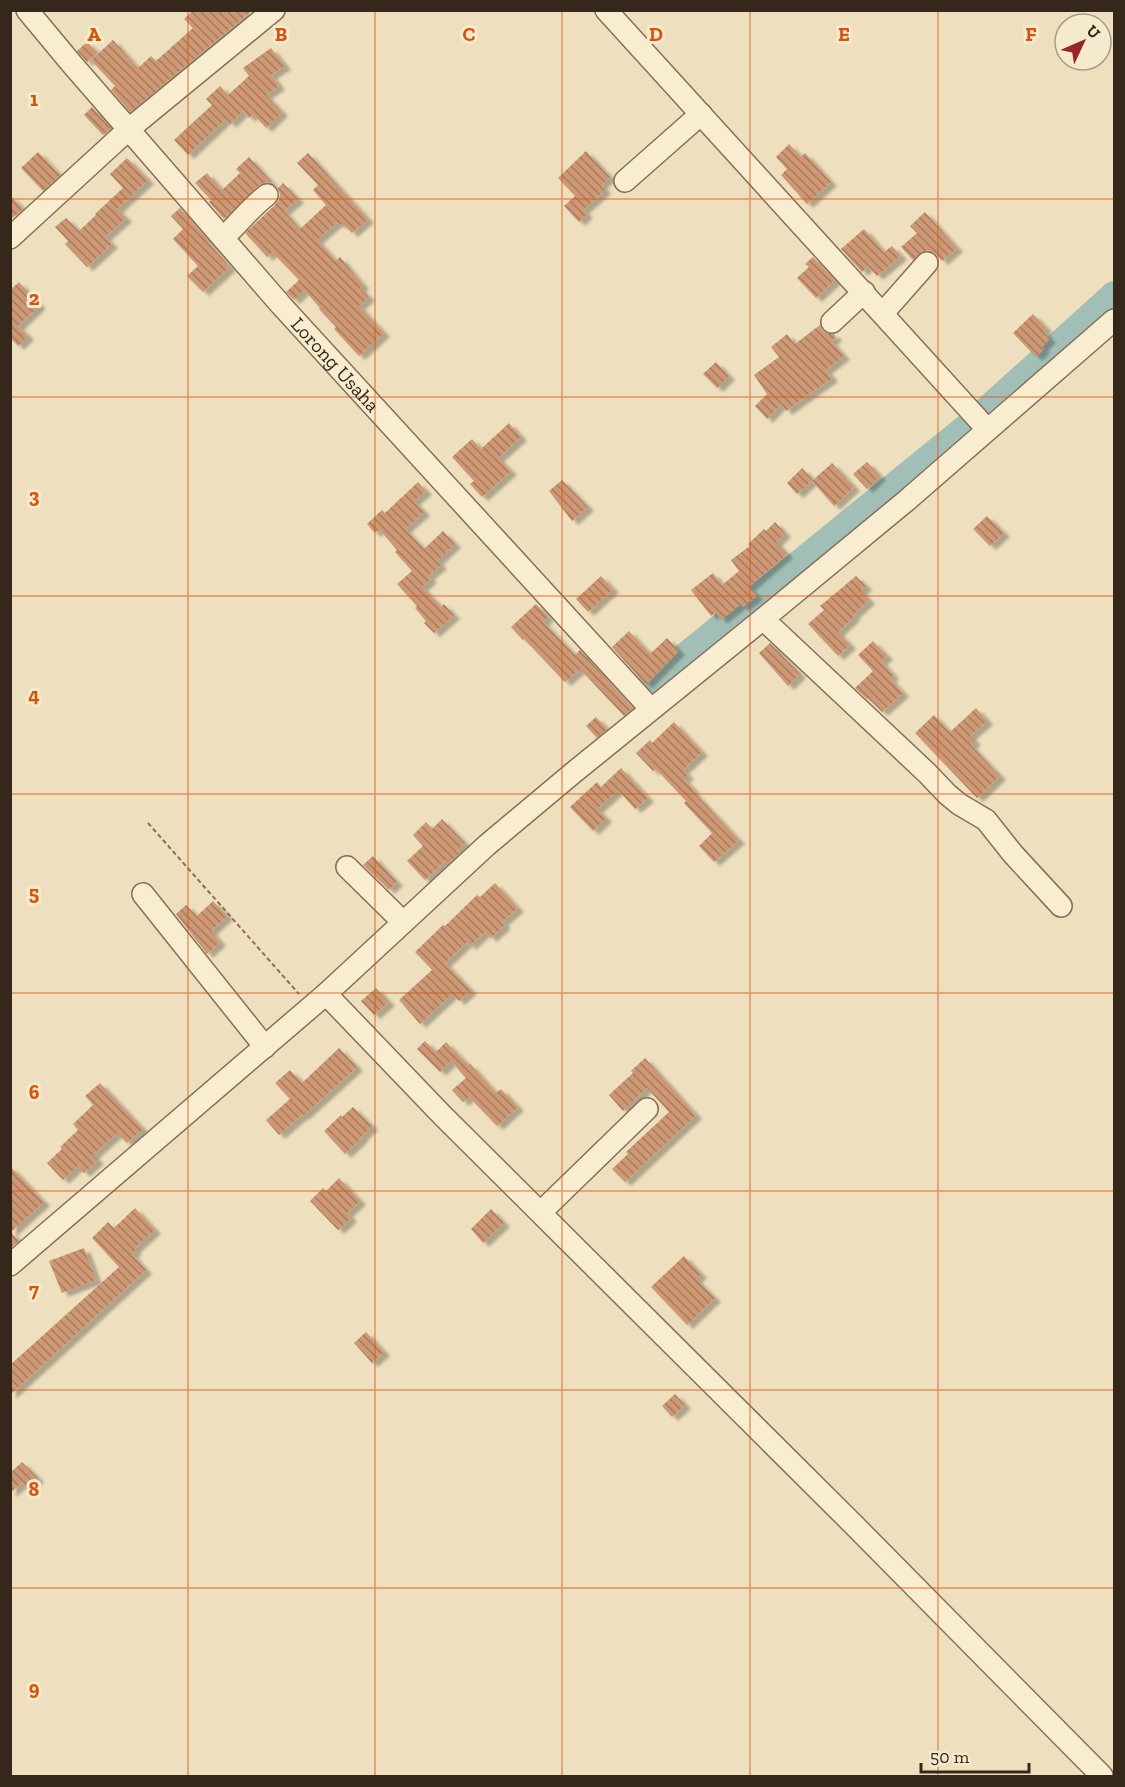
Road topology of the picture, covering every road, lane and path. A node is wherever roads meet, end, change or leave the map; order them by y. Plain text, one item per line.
1 (27, 10) edge
2 (274, 10) edge
3 (606, 10) edge
4 (701, 114) junction
5 (129, 129) junction
6 (625, 181) dead end
7 (267, 195) dead end
8 (10, 238) edge
9 (223, 238) junction
10 (927, 262) dead end
11 (864, 292) junction
12 (883, 313) junction
13 (1114, 320) edge
14 (832, 322) dead end
15 (984, 426) junction
16 (763, 619) junction
17 (651, 709) junction
18 (148, 823) dead end
19 (346, 867) dead end
20 (143, 894) dead end
21 (1061, 906) dead end
22 (404, 922) junction
23 (318, 1001) junction
24 (265, 1047) junction
25 (647, 1109) dead end
26 (541, 1212) junction
27 (10, 1265) edge
28 (1102, 1776) edge

1 - 5 street, Lorong Usaha
2 - 5 street
3 - 4 street
4 - 6 street
4 - 11 street
5 - 8 street
5 - 9 street, Lorong Usaha
7 - 9 street
9 - 17 street, Lorong Usaha
10 - 12 street
11 - 12 street
11 - 14 street
12 - 15 street
13 - 15 street
15 - 16 street
16 - 17 street
16 - 21 street
17 - 22 street
18 - 23 path
19 - 22 street
20 - 24 street
22 - 23 street
23 - 24 street
23 - 26 street
24 - 27 street
25 - 26 street
26 - 28 street

